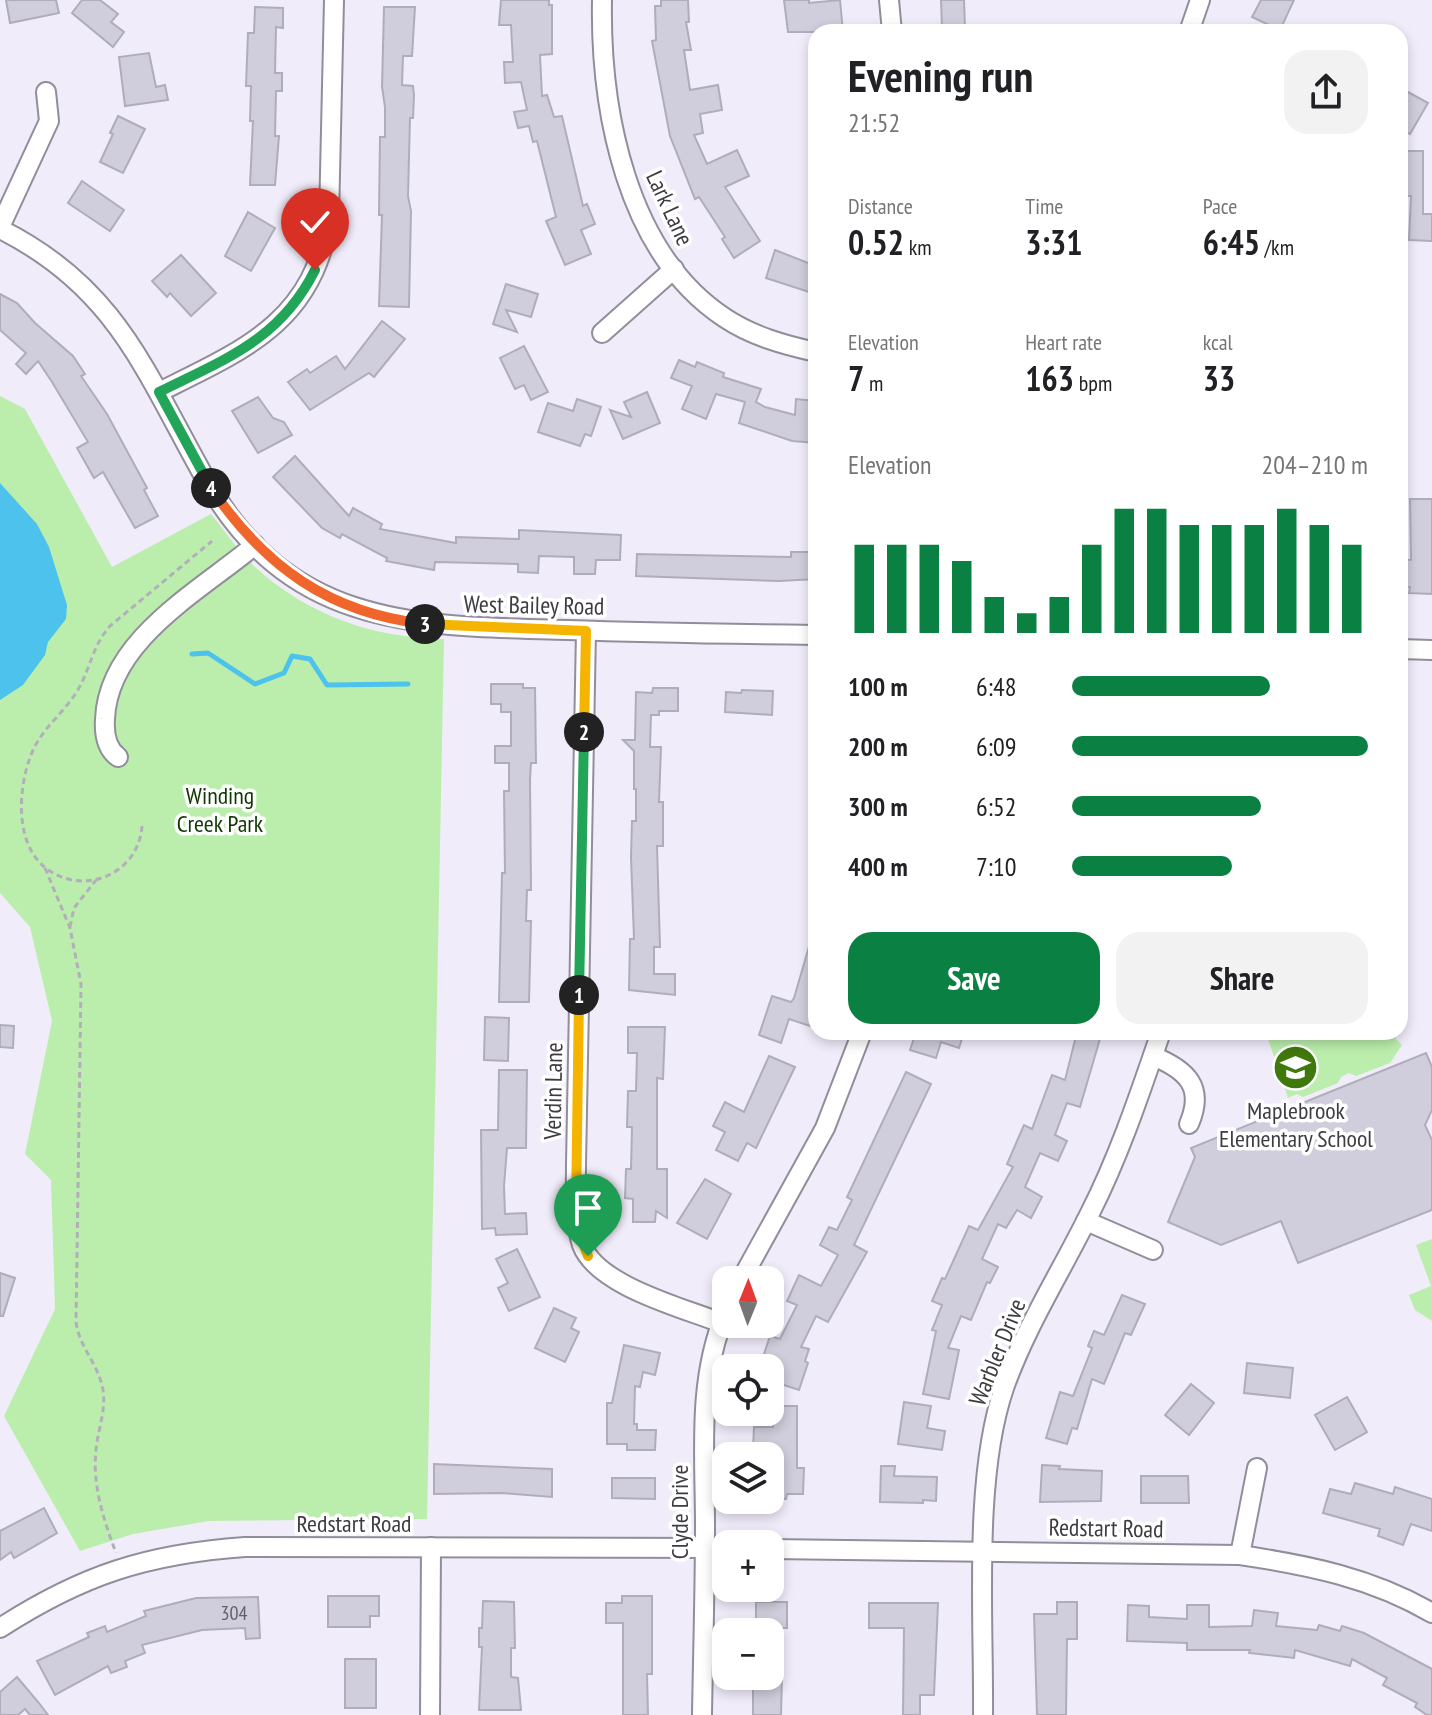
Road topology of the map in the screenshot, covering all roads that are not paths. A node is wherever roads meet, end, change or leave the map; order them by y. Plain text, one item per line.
1 (334, 0) edge
2 (602, 0) edge
3 (889, 0) edge
4 (1200, 0) edge
5 (891, 24) edge
6 (1192, 24) edge
7 (46, 92) dead end
8 (0, 228) edge
9 (674, 269) junction
10 (602, 333) dead end
11 (808, 350) edge
12 (159, 392) junction
13 (255, 545) junction
14 (586, 631) junction
15 (808, 635) edge
16 (1408, 649) edge
17 (1432, 650) edge
18 (118, 757) dead end
19 (859, 1040) edge
20 (1158, 1040) edge
21 (1153, 1056) junction
22 (1189, 1124) dead end
23 (1086, 1221) junction
24 (1146, 1239) dead end
25 (749, 1266) edge
26 (712, 1313) edge
27 (717, 1338) edge
28 (1257, 1468) dead end
29 (431, 1547) junction
30 (704, 1549) junction
31 (712, 1549) edge
32 (784, 1549) edge
33 (984, 1550) junction
34 (1240, 1555) junction
35 (1432, 1613) edge
36 (0, 1628) edge
37 (430, 1715) edge
38 (702, 1715) edge
39 (983, 1715) edge

1 - 12 street
2 - 9 street, Lark Lane
3 - 5 street
4 - 6 street
7 - 8 street
8 - 12 street, West Bailey Road
9 - 10 street
9 - 11 street, Lark Lane
12 - 13 street, West Bailey Road
13 - 14 street, West Bailey Road
13 - 18 street
14 - 15 street, West Bailey Road
14 - 26 street, Verdin Lane
16 - 17 street
19 - 25 street
20 - 21 street, Warbler Drive
21 - 22 street
21 - 23 street, Warbler Drive
23 - 24 street
23 - 33 street, Warbler Drive
27 - 30 street, Clyde Drive
28 - 34 street
29 - 30 street, Redstart Road
29 - 36 street, Redstart Road
29 - 37 street
30 - 31 street, Redstart Road
30 - 38 street, Clyde Drive
32 - 33 street, Redstart Road
33 - 34 street, Redstart Road
33 - 39 street, Warbler Drive
34 - 35 street, Redstart Road

